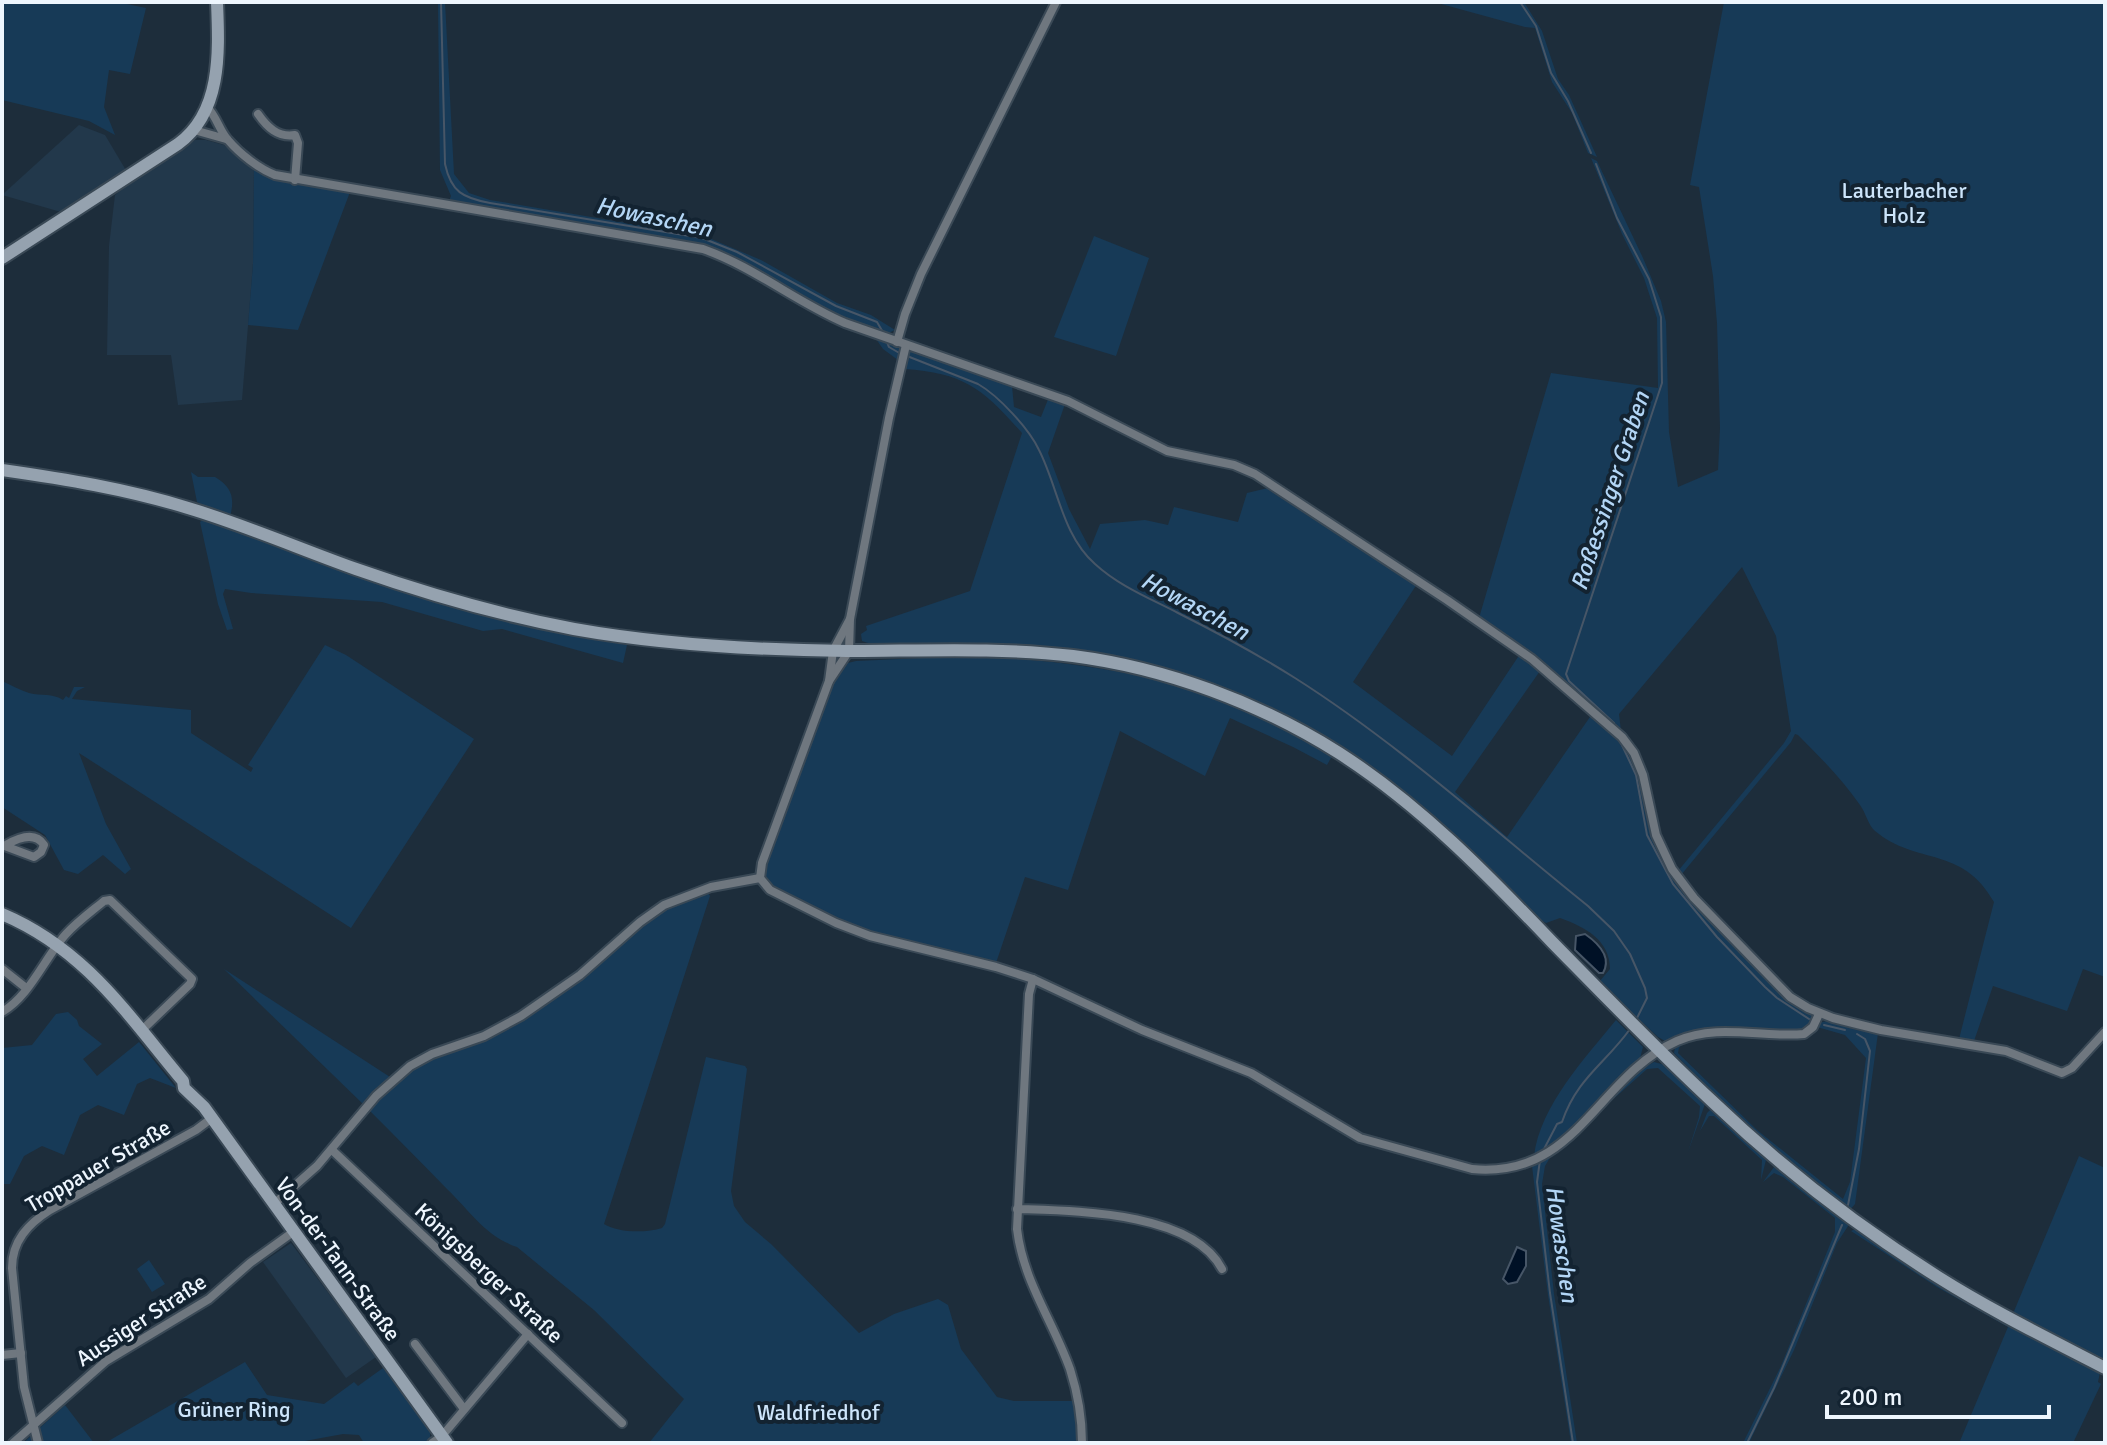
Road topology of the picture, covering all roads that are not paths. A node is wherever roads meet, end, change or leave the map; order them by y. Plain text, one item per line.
1 (217, 2) edge
2 (1056, 2) edge
3 (207, 107) junction
4 (258, 114) dead end
5 (194, 130) junction
6 (226, 139) junction
7 (295, 180) junction
8 (2, 258) edge
9 (900, 344) junction
10 (2, 470) edge
11 (850, 619) junction
12 (833, 651) junction
13 (849, 651) junction
14 (829, 681) junction
15 (760, 878) junction
16 (2, 914) edge
17 (59, 944) junction
18 (2, 969) edge
19 (1033, 979) junction
20 (26, 988) junction
21 (2, 1012) edge
22 (1819, 1014) junction
23 (141, 1031) junction
24 (2105, 1032) edge
25 (1660, 1050) junction
26 (212, 1118) junction
27 (332, 1150) junction
28 (274, 1204) junction
29 (1017, 1209) junction
30 (293, 1232) junction
31 (1222, 1269) dead end
32 (528, 1334) junction
33 (415, 1344) dead end
34 (21, 1353) junction
35 (2, 1355) edge
36 (2105, 1368) edge
37 (464, 1409) junction
38 (622, 1423) dead end
39 (33, 1427) junction
40 (440, 1441) edge
41 (13, 1443) edge
42 (38, 1443) edge
43 (1082, 1443) edge

1 - 3 street
2 - 9 street
3 - 5 street
3 - 6 street
4 - 7 street
5 - 6 street
5 - 8 street
6 - 7 street
7 - 9 street
9 - 11 street
9 - 22 street
10 - 12 street
11 - 12 street
11 - 13 street
12 - 13 street
12 - 14 street
13 - 14 street
13 - 25 street
14 - 15 street
15 - 19 street
15 - 27 street
16 - 17 street, Von-der-Tann-Straße
17 - 20 street
17 - 23 street, Von-der-Tann-Straße
17 - 23 street
18 - 20 street
19 - 25 street
19 - 29 street
20 - 21 street
22 - 24 street
22 - 25 street
23 - 26 street, Von-der-Tann-Straße
25 - 36 street
26 - 28 street, Von-der-Tann-Straße
26 - 34 street, Troppauer Straße
27 - 28 street
27 - 32 street, Königsberger Straße
28 - 30 street, Von-der-Tann-Straße
29 - 31 street
29 - 43 street
30 - 39 street, Aussiger Straße
30 - 40 street, Von-der-Tann-Straße
32 - 37 street
32 - 38 street, Königsberger Straße
33 - 37 street
34 - 35 street
34 - 39 street, Troppauer Straße
37 - 40 street
39 - 41 street, Aussiger Straße
39 - 42 street, Troppauer Straße

